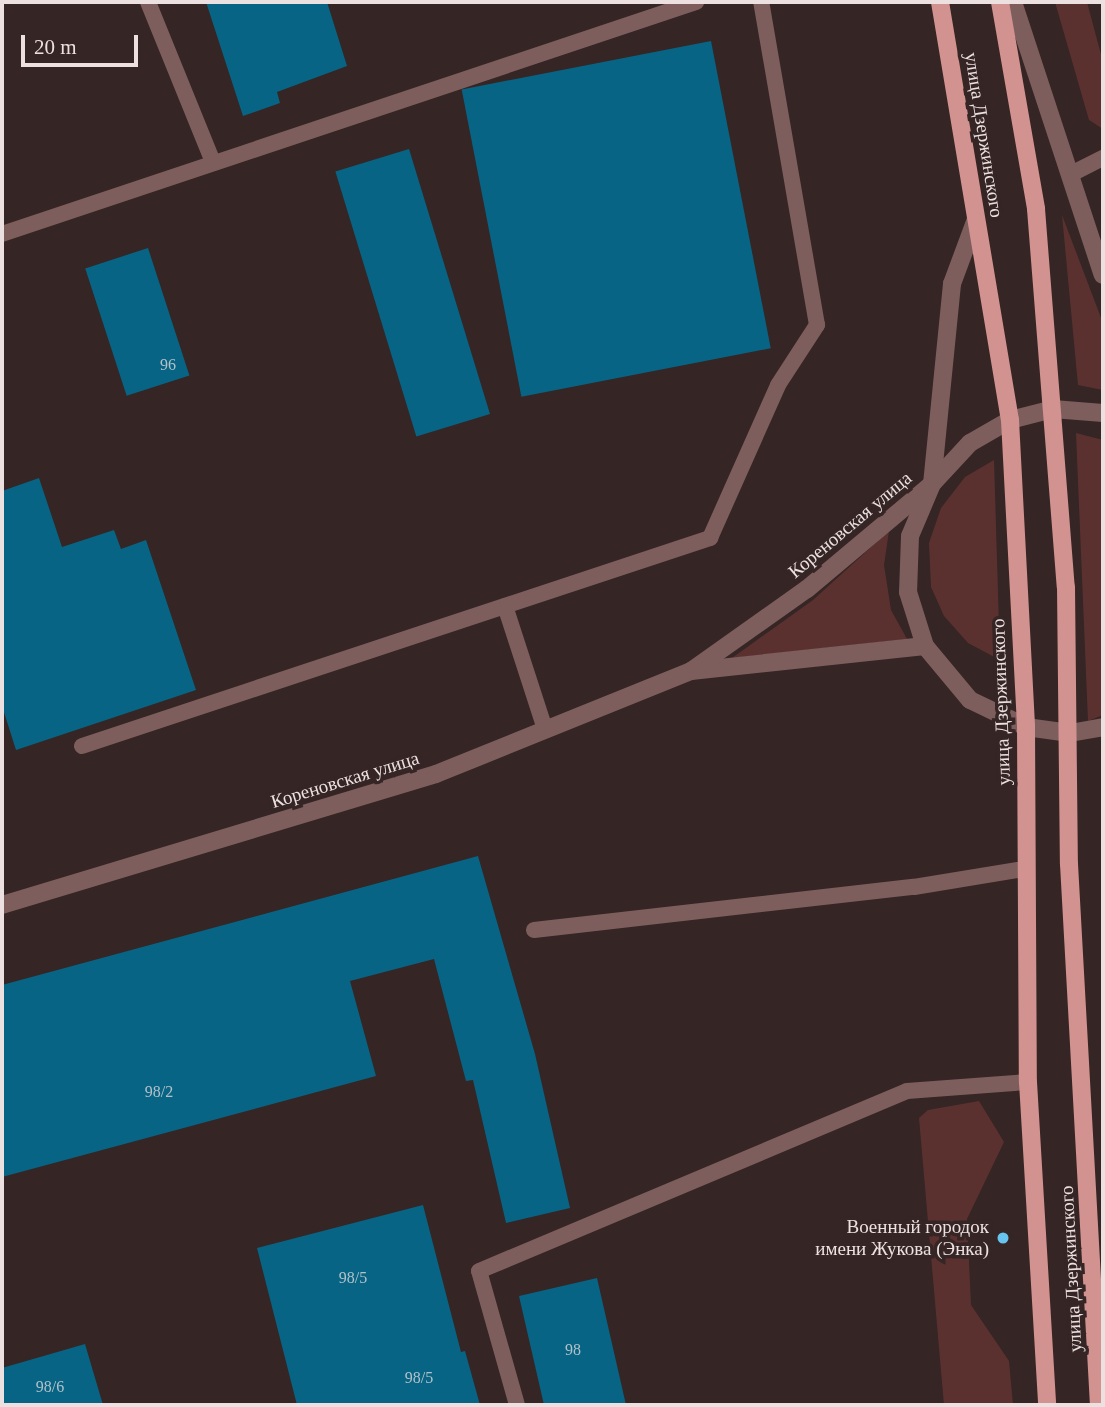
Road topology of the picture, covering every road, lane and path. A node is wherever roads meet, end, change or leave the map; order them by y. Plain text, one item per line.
1 (148, 2) edge
2 (696, 2) edge
3 (761, 2) edge
4 (940, 2) edge
5 (1000, 2) edge
6 (1013, 2) edge
7 (1103, 158) edge
8 (212, 160) junction
9 (1073, 173) junction
10 (976, 219) junction
11 (2, 234) edge
12 (1103, 275) edge
13 (1053, 410) junction
14 (1103, 413) edge
15 (1010, 420) junction
16 (932, 484) junction
17 (505, 606) junction
18 (925, 646) junction
19 (691, 671) junction
20 (1026, 727) junction
21 (1103, 727) edge
22 (545, 729) junction
23 (1070, 733) junction
24 (82, 746) dead end
25 (1024, 869) junction
26 (2, 905) edge
27 (534, 930) dead end
28 (1028, 1082) junction
29 (517, 1405) edge
30 (1047, 1405) edge
31 (1100, 1405) edge

1 - 8 lane
2 - 8 lane
3 - 17 lane
4 - 10 main road, улица Дзержинского
5 - 13 main road, улица Дзержинского
6 - 9 street
7 - 9 lane
8 - 11 lane
9 - 12 street
10 - 15 main road, улица Дзержинского
10 - 16 street, Кореновская улица
13 - 14 street, Кореновская улица
13 - 15 street, Кореновская улица
13 - 23 main road, улица Дзержинского
15 - 16 street, Кореновская улица
15 - 20 main road, улица Дзержинского
16 - 18 street
16 - 19 street, Кореновская улица
17 - 22 lane
17 - 24 lane
18 - 19 street, Кореновская улица
18 - 20 street
19 - 22 street, Кореновская улица
20 - 23 street
20 - 25 main road, улица Дзержинского
21 - 23 street
22 - 26 street, Кореновская улица
23 - 31 main road, улица Дзержинского
25 - 27 lane
25 - 28 main road, улица Дзержинского
28 - 29 lane
28 - 30 main road, улица Дзержинского

